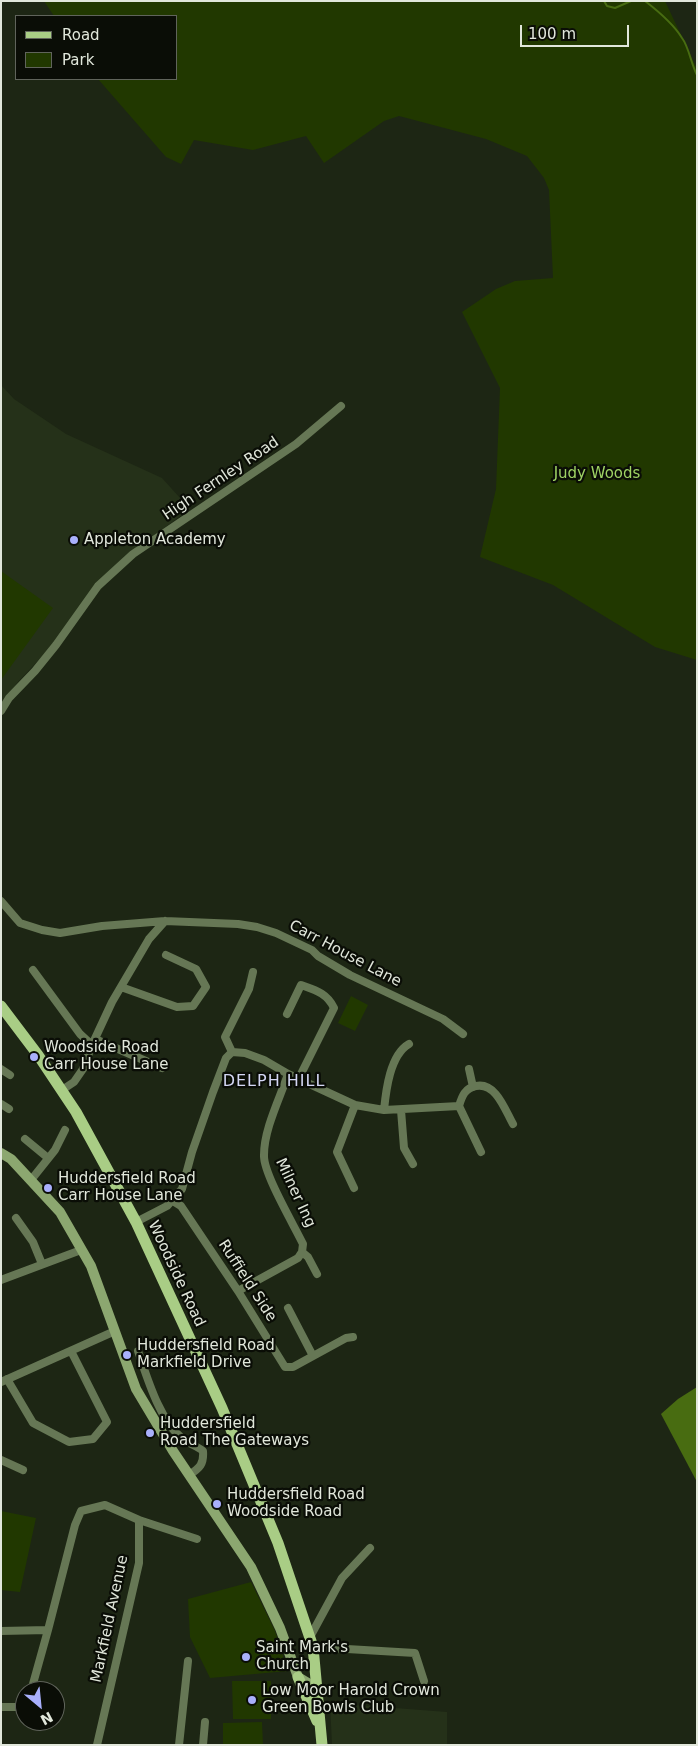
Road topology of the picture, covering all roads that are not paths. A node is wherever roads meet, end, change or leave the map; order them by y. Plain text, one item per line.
1 (341, 406) dead end
2 (1, 711) edge
3 (1, 901) edge
4 (165, 921) junction
5 (166, 956) dead end
6 (33, 970) dead end
7 (253, 972) dead end
8 (121, 987) junction
9 (1, 1006) edge
10 (287, 1014) dead end
11 (463, 1034) dead end
12 (93, 1042) junction
13 (409, 1044) dead end
14 (232, 1052) junction
15 (162, 1068) dead end
16 (469, 1069) dead end
17 (1, 1070) edge
18 (10, 1074) dead end
19 (288, 1074) junction
20 (299, 1078) junction
21 (473, 1087) junction
22 (62, 1090) junction
23 (1, 1104) edge
24 (355, 1105) junction
25 (459, 1106) junction
26 (9, 1109) dead end
27 (384, 1110) junction
28 (401, 1110) junction
29 (513, 1124) dead end
30 (65, 1130) dead end
31 (25, 1139) dead end
32 (481, 1152) dead end
33 (1, 1153) edge
34 (48, 1158) junction
35 (413, 1164) dead end
36 (31, 1180) junction
37 (354, 1188) dead end
38 (173, 1201) junction
39 (16, 1218) dead end
40 (136, 1222) junction
41 (81, 1250) junction
42 (302, 1252) junction
43 (42, 1264) junction
44 (317, 1274) dead end
45 (1, 1280) edge
46 (238, 1290) junction
47 (288, 1308) dead end
48 (115, 1331) junction
49 (353, 1337) dead end
50 (71, 1351) junction
51 (138, 1351) dead end
52 (313, 1356) junction
53 (4, 1380) edge
54 (1, 1460) edge
55 (23, 1470) dead end
56 (189, 1475) junction
57 (139, 1520) junction
58 (197, 1539) dead end
59 (370, 1548) dead end
60 (48, 1630) junction
61 (1, 1631) edge
62 (312, 1642) junction
63 (188, 1661) dead end
64 (298, 1677) junction
65 (35, 1681) edge
66 (424, 1682) dead end
67 (318, 1689) junction
68 (15, 1707) edge
69 (1, 1708) edge
70 (205, 1722) dead end
71 (321, 1732) junction
72 (96, 1745) edge
73 (179, 1745) edge
74 (203, 1745) edge
75 (322, 1745) edge

1 - 2 street, High Fernley Road
3 - 4 street, Carr House Lane
4 - 8 street
4 - 11 street, Carr House Lane
5 - 8 street
6 - 12 street
7 - 14 street
8 - 12 street
9 - 22 main road, Woodside Road
10 - 20 street
12 - 15 street
12 - 22 street
13 - 27 street
14 - 19 street
14 - 38 street
16 - 21 street
17 - 18 street
19 - 20 street
19 - 42 street, Milner Ing
20 - 24 street
21 - 25 street
21 - 29 street
22 - 40 main road, Woodside Road
23 - 26 street
24 - 27 street
24 - 37 street
25 - 28 street
25 - 32 street
27 - 28 street
28 - 35 street
30 - 34 street
31 - 34 street
33 - 36 main road
34 - 36 street
36 - 41 main road
38 - 40 street
38 - 46 street, Ruffield Side
39 - 43 street
40 - 62 main road, Woodside Road
41 - 43 street
41 - 48 main road
42 - 44 street
42 - 46 street, Milner Ing
43 - 45 street
46 - 52 street, Ruffield Side
47 - 52 street
48 - 50 street
48 - 56 main road
49 - 52 street, Ruffield Side
50 - 53 street
50 - 53 street
51 - 56 street
54 - 55 street
56 - 64 main road
57 - 58 street
57 - 60 street
57 - 72 street, Markfield Avenue
59 - 62 street
60 - 61 street
60 - 65 street
62 - 66 street
62 - 67 main road, Woodside Road
63 - 73 street
64 - 67 main road
64 - 71 main road
67 - 71 main road, Woodside Road
68 - 69 street
70 - 74 street
71 - 75 main road, Woodside Road

